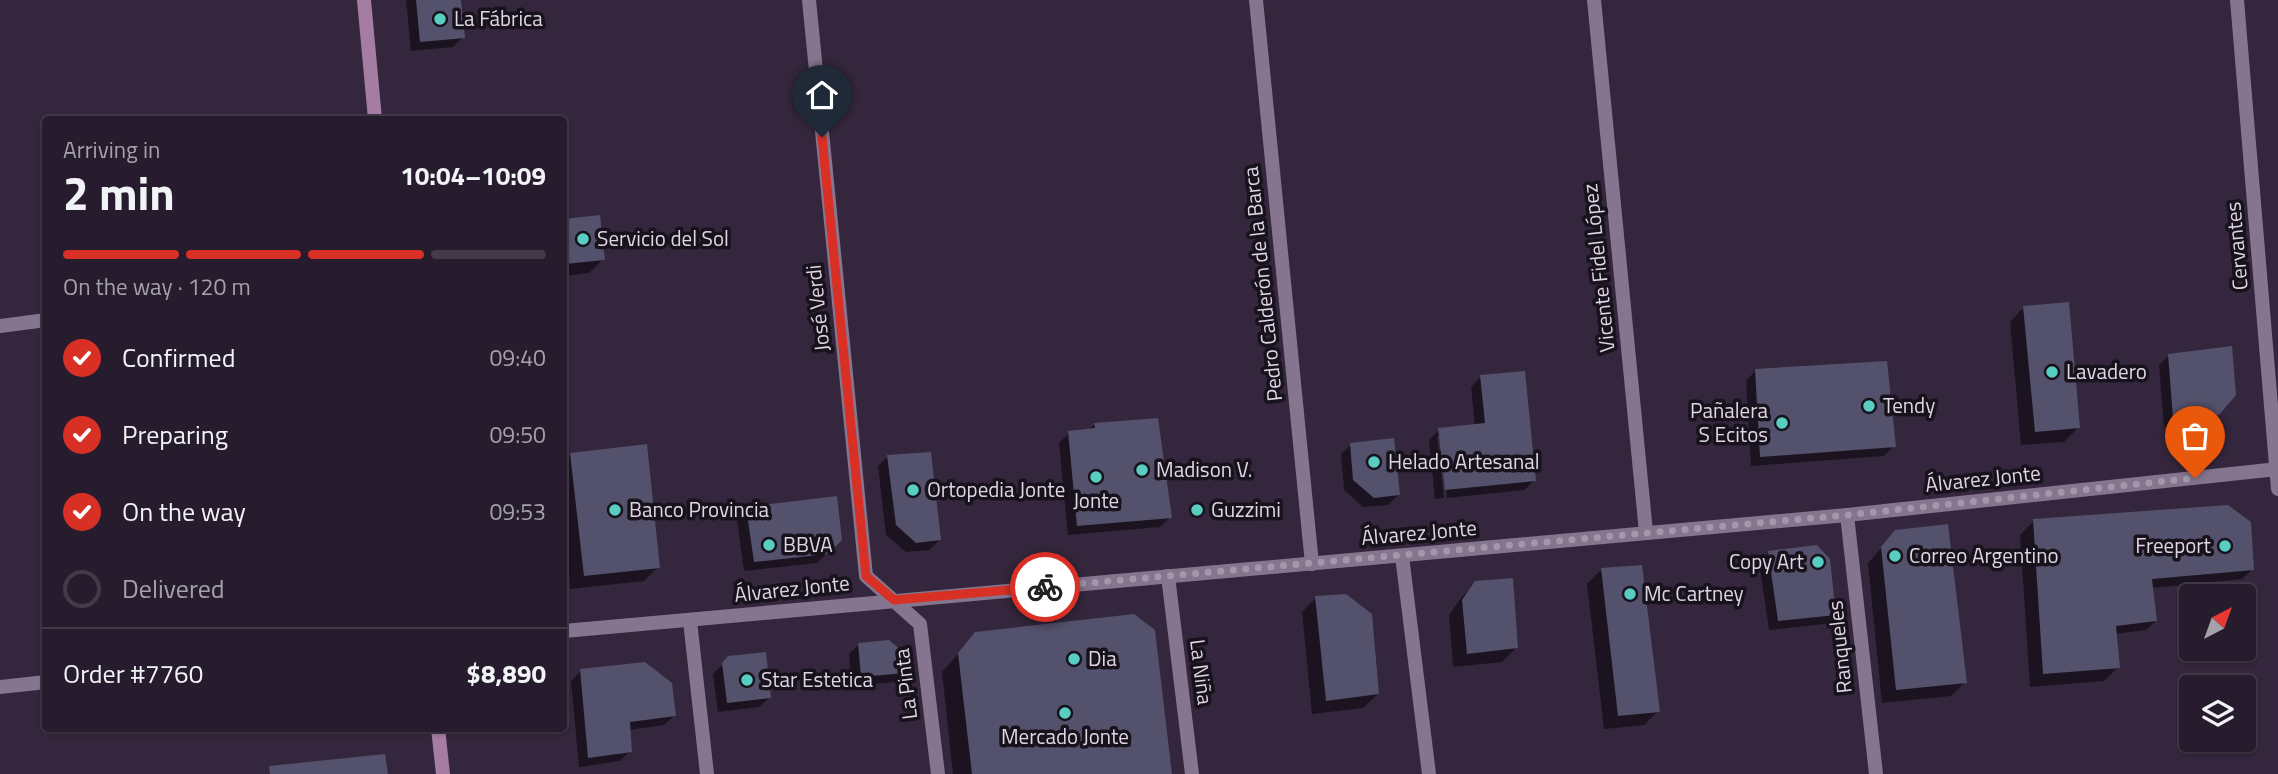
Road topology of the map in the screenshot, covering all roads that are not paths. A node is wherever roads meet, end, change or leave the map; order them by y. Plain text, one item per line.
1 (364, 0) edge
2 (809, 0) edge
3 (1256, 0) edge
4 (1594, 0) edge
5 (2237, 0) edge
6 (375, 116) edge
7 (42, 321) edge
8 (0, 326) edge
9 (2277, 470) edge
10 (2278, 489) edge
11 (1847, 515) junction
12 (1646, 532) junction
13 (1402, 556) junction
14 (1312, 564) junction
15 (1168, 576) junction
16 (894, 600) junction
17 (690, 621) junction
18 (567, 631) edge
19 (42, 682) edge
20 (0, 687) edge
21 (438, 732) edge
22 (443, 774) edge
23 (706, 774) edge
24 (938, 774) edge
25 (1192, 774) edge
26 (1429, 774) edge
27 (1876, 774) edge

1 - 6 main road
2 - 16 street, José Verdi
3 - 14 street, Pedro Calderón de la Barca
4 - 12 street, Vicente Fidel López
5 - 9 street, Cervantes
7 - 8 street
9 - 10 street, Cervantes
9 - 11 street, Álvarez Jonte
11 - 12 street, Álvarez Jonte
11 - 27 street, Ranqueles
12 - 13 street, Álvarez Jonte
13 - 14 street, Álvarez Jonte
13 - 26 street
14 - 15 street, Álvarez Jonte
15 - 16 street, Álvarez Jonte
15 - 25 street, La Niña
16 - 17 street, Álvarez Jonte
16 - 24 street, La Pinta
17 - 18 street, Álvarez Jonte
17 - 23 street
19 - 20 street
21 - 22 main road

